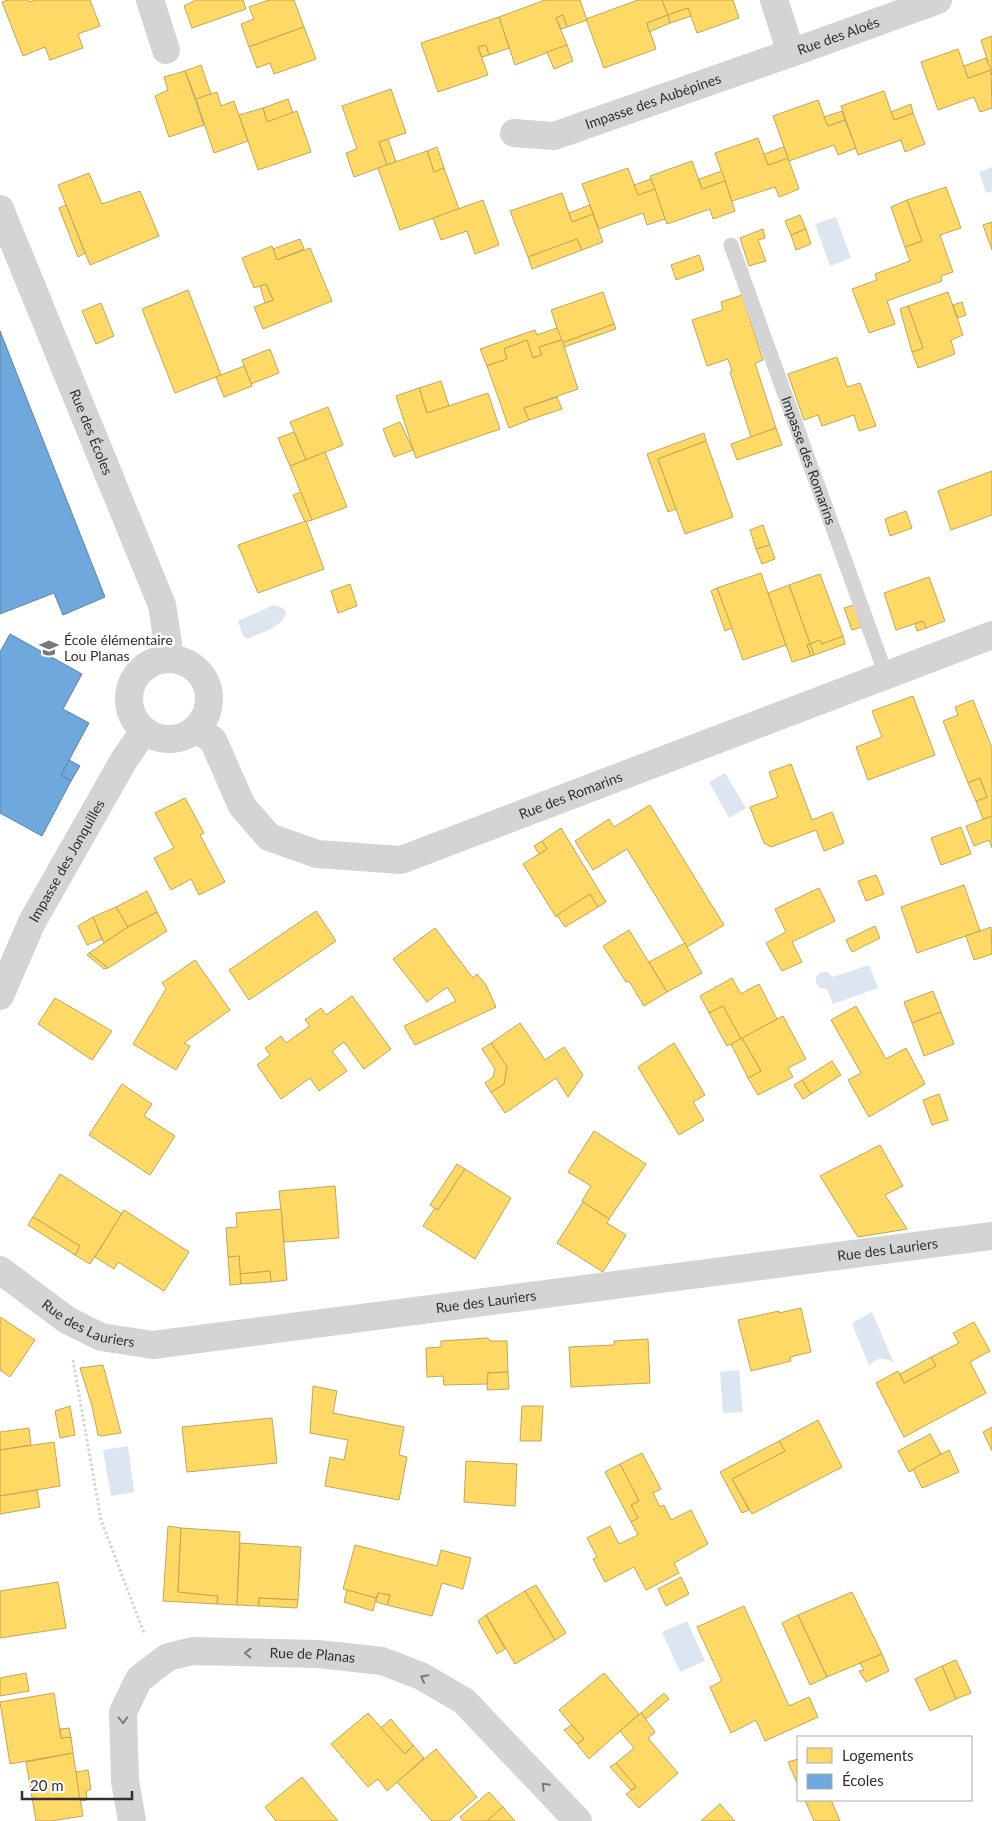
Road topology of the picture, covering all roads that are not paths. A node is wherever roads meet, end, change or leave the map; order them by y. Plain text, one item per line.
1 (150, 0) edge
2 (774, 0) edge
3 (938, 0) edge
4 (166, 50) dead end
5 (791, 53) junction
6 (514, 133) dead end
7 (0, 210) edge
8 (731, 245) dead end
9 (992, 635) edge
10 (168, 659) junction
11 (886, 675) junction
12 (196, 729) junction
13 (144, 731) junction
14 (0, 996) edge
15 (992, 1236) edge
16 (0, 1270) edge
17 (132, 1821) edge
18 (578, 1821) edge

1 - 4 street
2 - 5 street, Rue des Aloés
3 - 5 street, Rue des Aloés
5 - 6 street, Impasse des Aubépines
7 - 10 street, Rue des Écoles
8 - 11 lane, Impasse des Romarins
9 - 11 street, Rue des Romarins
10 - 12 street
10 - 13 street
11 - 12 street, Rue des Romarins
12 - 13 street
13 - 14 street, Impasse des Jonquilles
15 - 16 street, Rue des Lauriers
18 -> 17 street, Rue de Planas

